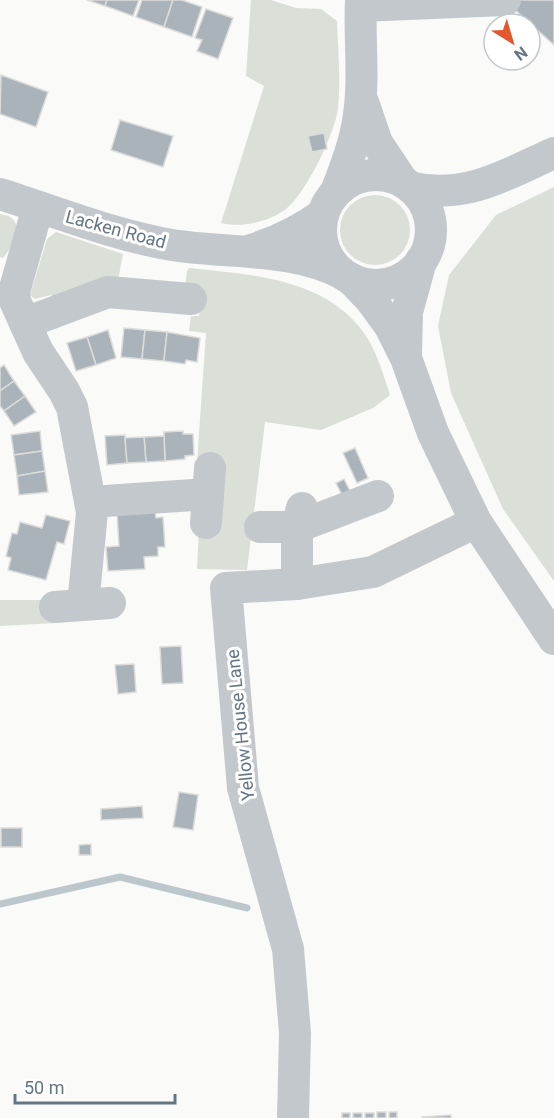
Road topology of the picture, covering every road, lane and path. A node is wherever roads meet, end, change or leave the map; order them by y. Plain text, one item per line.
1 (505, 0) edge
2 (361, 3) edge
3 (361, 96) junction
4 (554, 153) edge
5 (495, 180) junction
6 (408, 185) junction
7 (0, 195) edge
8 (329, 203) junction
9 (38, 207) junction
10 (235, 252) junction
11 (425, 254) junction
12 (347, 276) junction
13 (8, 280) edge
14 (191, 299) dead end
15 (25, 323) junction
16 (406, 358) junction
17 (208, 495) dead end
18 (378, 496) dead end
19 (92, 502) junction
20 (300, 515) junction
21 (476, 522) junction
22 (260, 527) dead end
23 (297, 584) junction
24 (82, 605) dead end
25 (554, 639) edge
26 (293, 1118) edge

1 - 2 street
2 - 3 street
3 - 6 street
3 - 8 street
4 - 5 street
5 - 6 street
5 - 11 street
6 - 8 street
6 - 11 street
7 - 9 street, Lacken Road
8 - 10 street, Lacken Road
8 - 12 street
9 - 10 street, Lacken Road
9 - 13 street
10 - 12 street, Lacken Road
11 - 12 street
11 - 16 street
12 - 16 street
13 - 15 street
14 - 15 street
15 - 19 street
16 - 21 street
17 - 19 street
18 - 20 street
19 - 24 street
20 - 22 street
20 - 23 street
21 - 23 street, Yellow House Lane
21 - 25 street
23 - 26 street, Yellow House Lane

